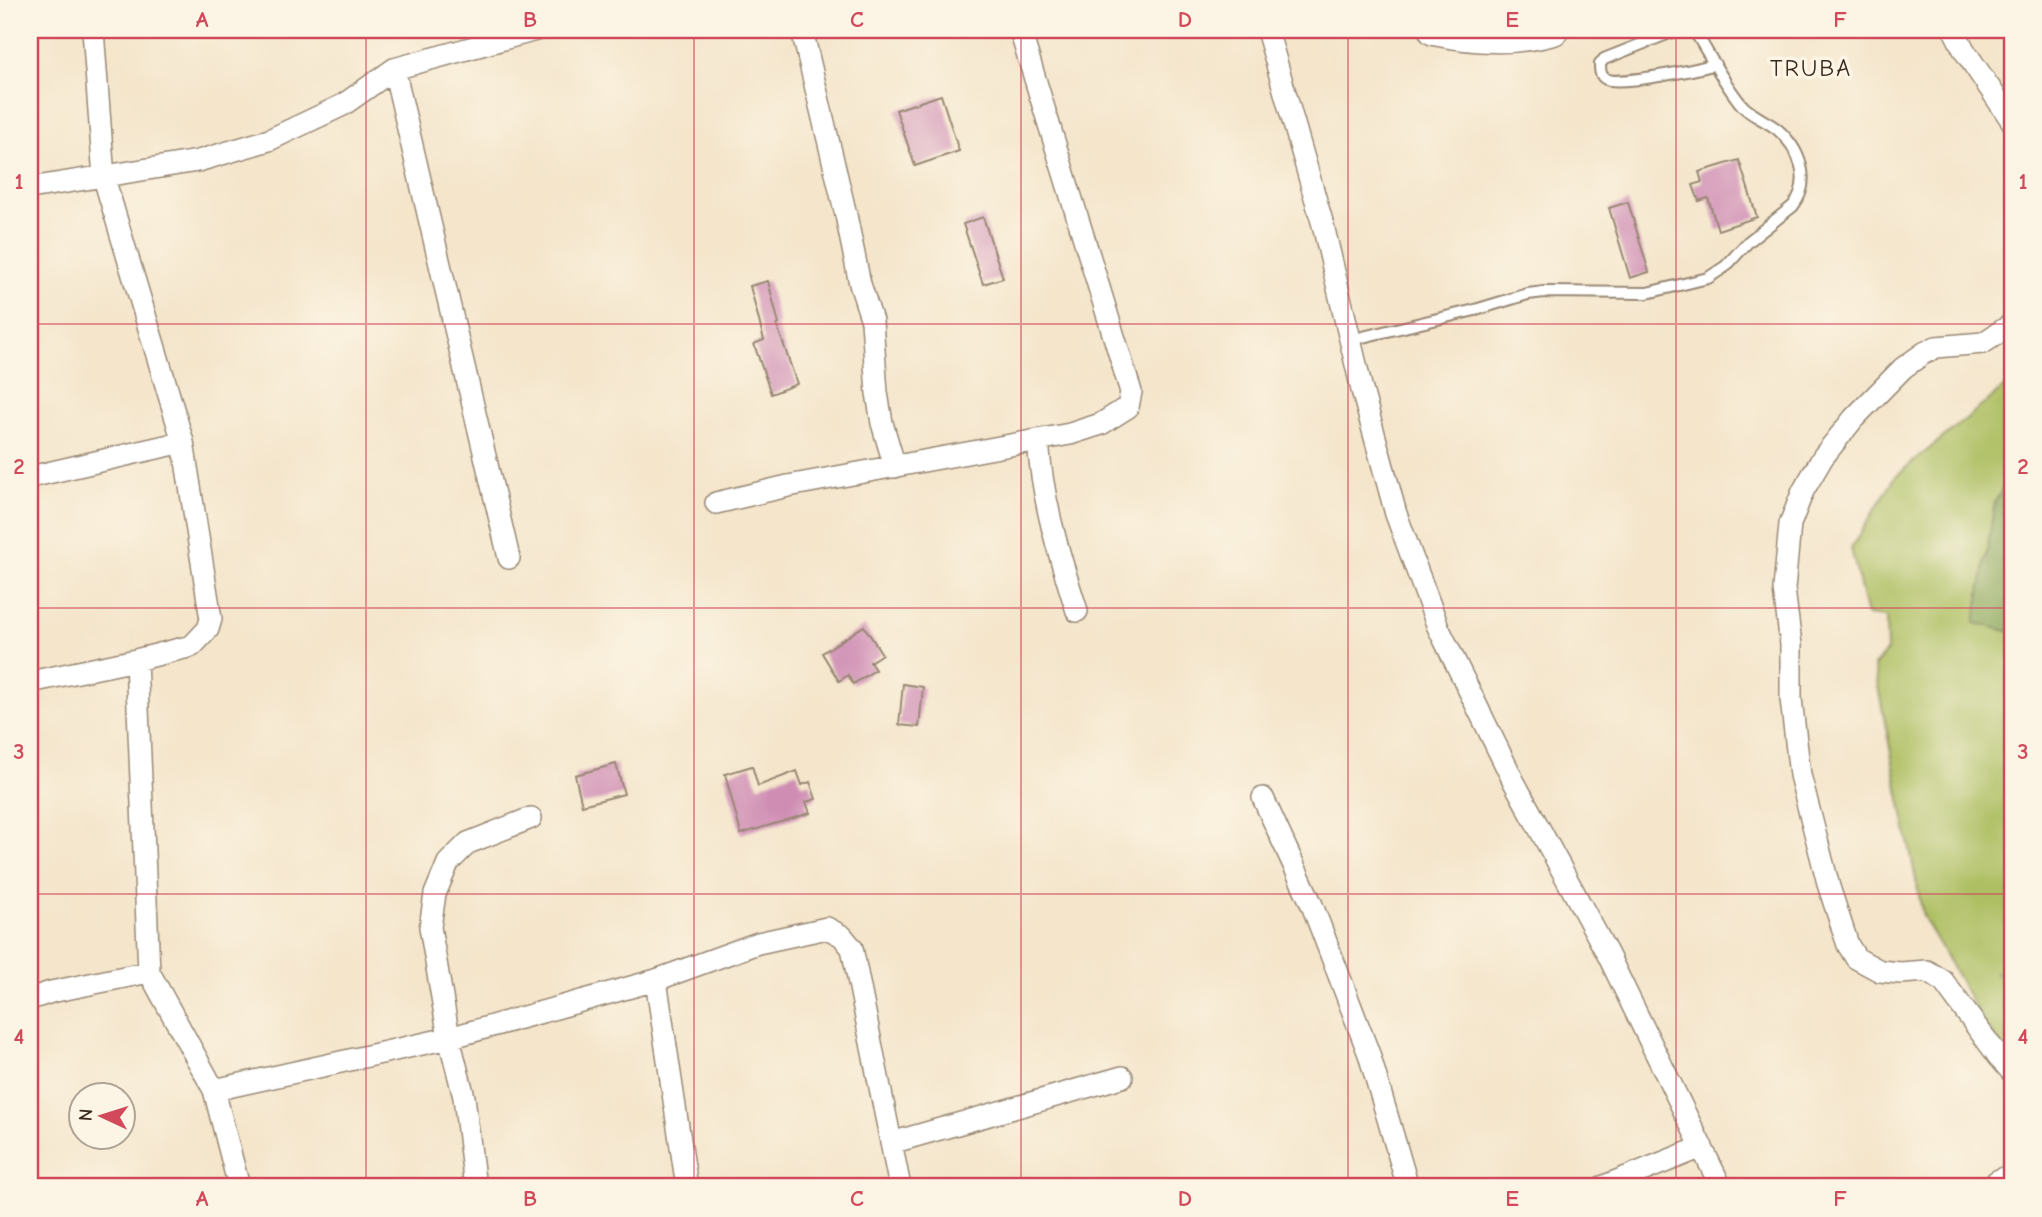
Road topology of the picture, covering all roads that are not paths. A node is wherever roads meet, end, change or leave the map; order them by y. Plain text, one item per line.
1 (93, 30) edge
2 (536, 30) edge
3 (802, 30) edge
4 (1020, 30) edge
5 (1267, 30) edge
6 (1434, 30) edge
7 (1553, 30) edge
8 (1678, 30) edge
9 (1694, 30) edge
10 (1954, 30) edge
11 (1715, 64) junction
12 (394, 69) junction
13 (2012, 121) edge
14 (104, 178) junction
15 (30, 188) edge
16 (2012, 324) edge
17 (1350, 340) junction
18 (1038, 440) junction
19 (183, 443) junction
20 (895, 467) junction
21 (30, 477) edge
22 (716, 503) dead end
23 (509, 558) dead end
24 (1077, 611) dead end
25 (136, 660) junction
26 (30, 682) edge
27 (1263, 798) dead end
28 (531, 818) dead end
29 (149, 972) junction
30 (656, 980) junction
31 (30, 999) edge
32 (449, 1038) junction
33 (2012, 1072) edge
34 (1122, 1077) dead end
35 (214, 1090) junction
36 (891, 1143) junction
37 (1702, 1147) junction
38 (2012, 1174) edge
39 (239, 1187) edge
40 (475, 1187) edge
41 (687, 1187) edge
42 (900, 1187) edge
43 (1408, 1187) edge
44 (1602, 1187) edge
45 (1721, 1187) edge
46 (1994, 1187) edge

1 - 14 street
2 - 12 street
3 - 20 street
4 - 18 street
5 - 17 street
6 - 7 street
8 - 11 lane
9 - 11 lane
10 - 13 street
11 - 17 lane
12 - 14 street
12 - 23 street
14 - 15 street
14 - 19 street
16 - 33 street
17 - 37 street
18 - 20 street
18 - 24 street
19 - 21 street
19 - 25 street
20 - 22 street
25 - 26 street
25 - 29 street
27 - 43 street
28 - 32 street
29 - 31 street
29 - 35 street
30 - 32 street
30 - 36 street
30 - 41 street
32 - 35 street
32 - 40 street
34 - 36 street
35 - 39 street
36 - 42 street
37 - 44 street
37 - 45 street
38 - 46 street

